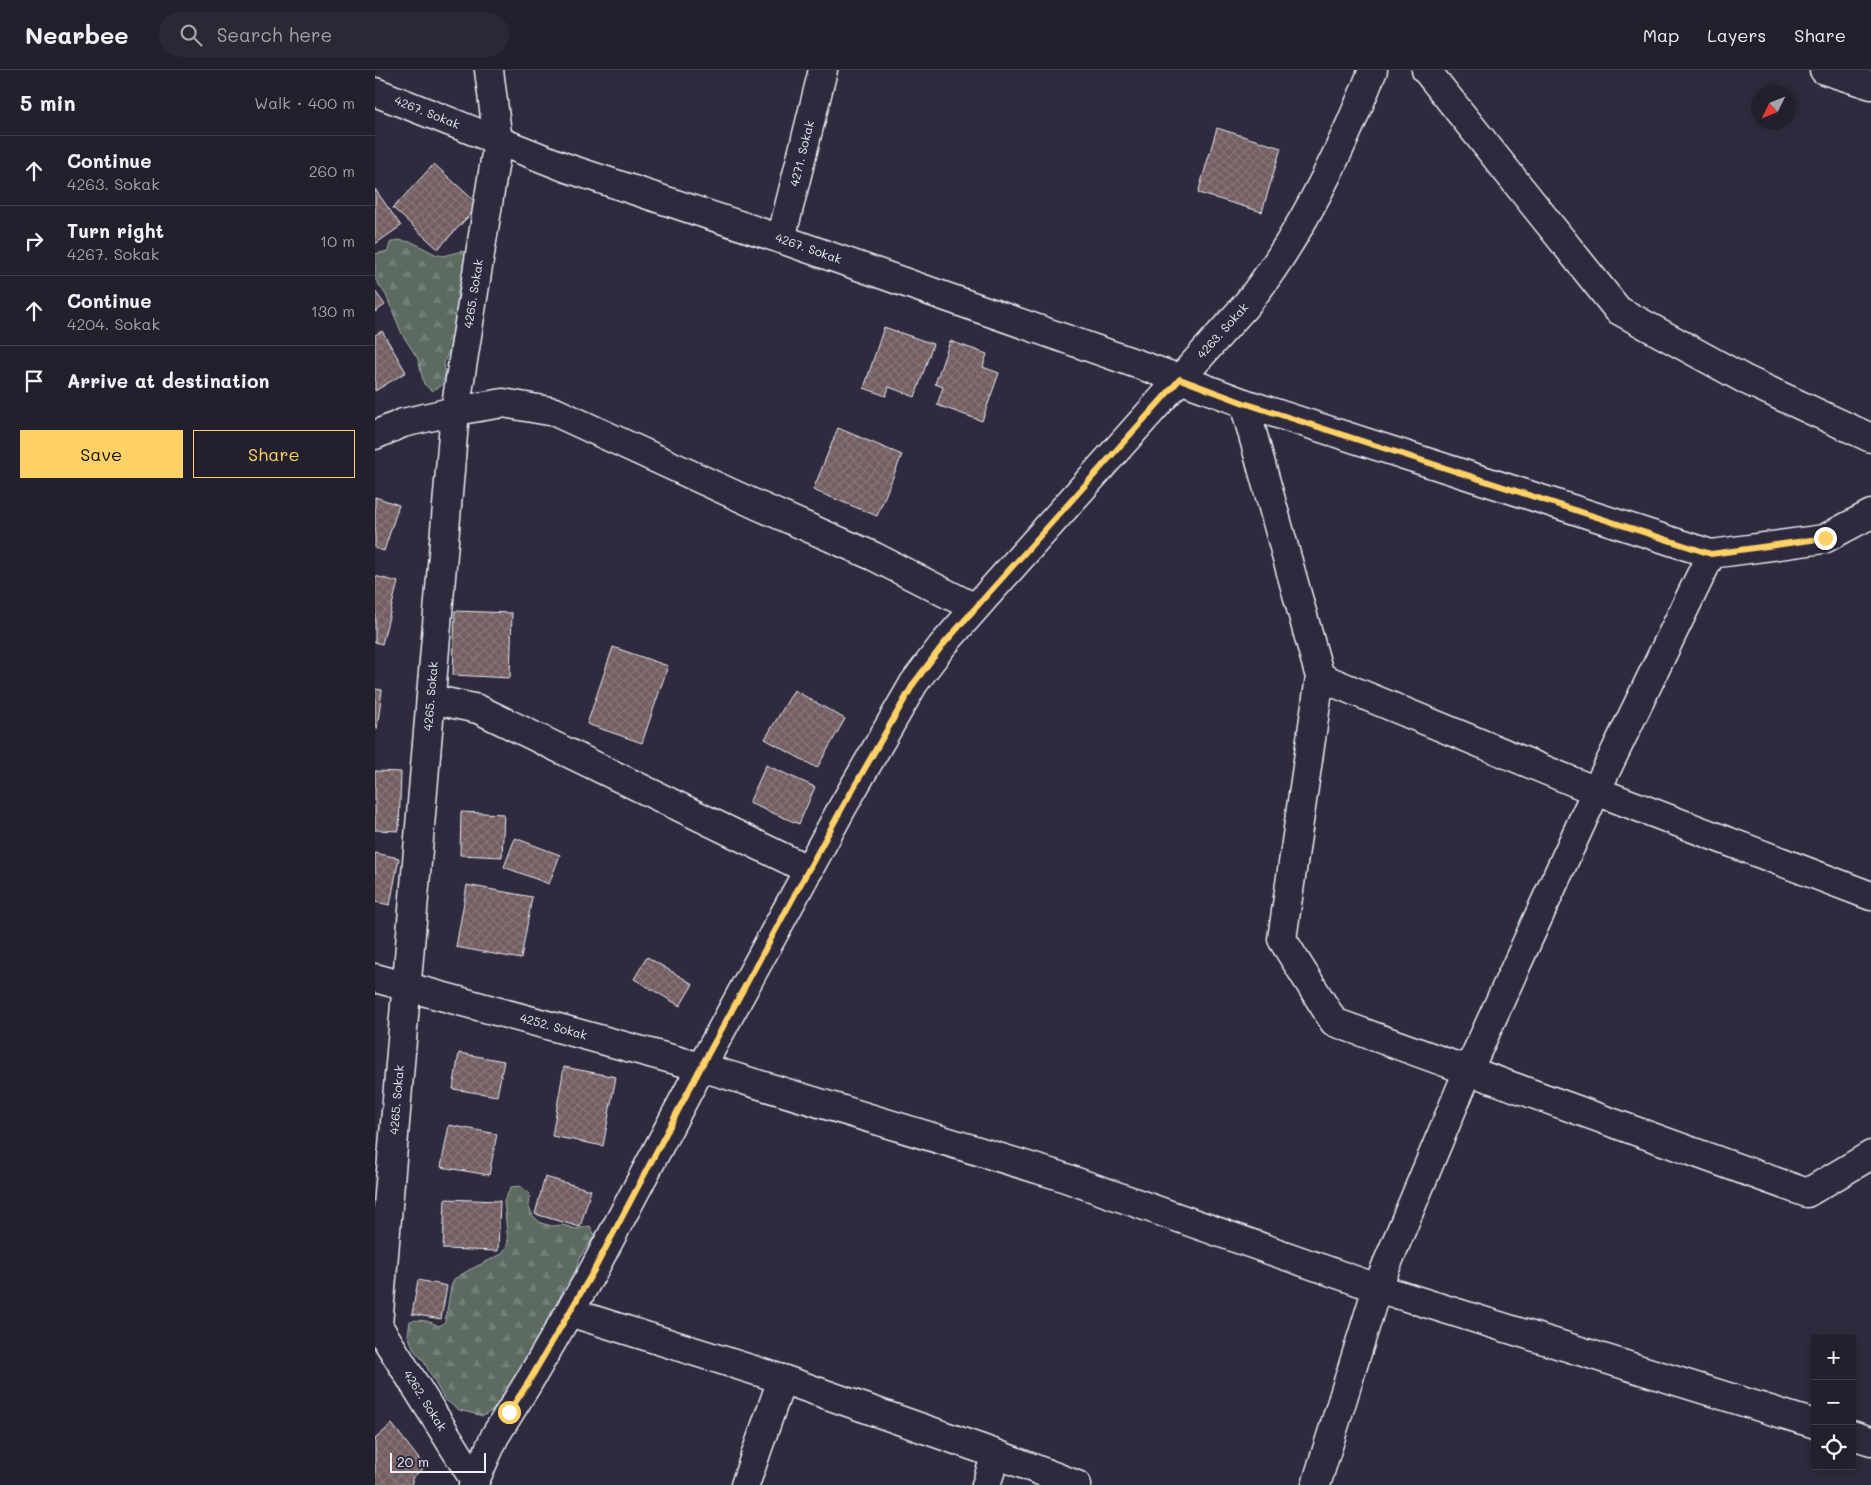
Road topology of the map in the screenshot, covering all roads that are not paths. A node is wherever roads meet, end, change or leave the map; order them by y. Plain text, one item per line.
1 (489, 70) edge
2 (823, 70) edge
3 (1373, 70) edge
4 (1426, 70) edge
5 (1824, 70) edge
6 (1871, 85) edge
7 (375, 92) edge
8 (498, 141) junction
9 (781, 239) junction
10 (1180, 379) junction
11 (1244, 403) junction
12 (455, 411) junction
13 (375, 435) edge
14 (1871, 438) edge
15 (1871, 514) edge
16 (1711, 554) junction
17 (975, 608) junction
18 (1319, 677) junction
19 (431, 699) junction
20 (1596, 791) junction
21 (809, 870) junction
22 (1871, 896) edge
23 (375, 978) edge
24 (407, 986) junction
25 (701, 1067) junction
26 (1468, 1071) junction
27 (1871, 1155) edge
28 (1377, 1288) junction
29 (569, 1312) junction
30 (377, 1323) edge
31 (782, 1379) junction
32 (1811, 1423) edge
33 (1856, 1436) edge
34 (1871, 1441) edge
35 (996, 1454) junction
36 (474, 1483) edge
37 (745, 1485) edge
38 (986, 1485) edge
39 (1077, 1485) edge
40 (1316, 1485) edge

1 - 8 street, 4265. Sokak
2 - 9 street, 4271. Sokak
3 - 10 street, 4263. Sokak
4 - 14 street
5 - 6 street
7 - 8 street, 4267. Sokak
8 - 9 street, 4267. Sokak
8 - 12 street, 4265. Sokak
9 - 10 street, 4267. Sokak
10 - 11 street, 4267. Sokak
10 - 17 street, 4263. Sokak
11 - 16 street, 4267. Sokak
11 - 18 street
12 - 13 street
12 - 17 street
12 - 19 street, 4265. Sokak
15 - 16 street
16 - 20 street
17 - 21 street, 4263. Sokak
18 - 20 street
18 - 26 street
19 - 21 street
19 - 24 street, 4265. Sokak
20 - 22 street
20 - 26 street
21 - 25 street, 4263. Sokak
23 - 24 street, 4252. Sokak
24 - 25 street, 4252. Sokak
24 - 30 street, 4265. Sokak
25 - 28 street, 4252. Sokak
25 - 29 street, 4263. Sokak
26 - 27 street
26 - 28 street
28 - 32 street, 4252. Sokak
28 - 40 street
29 - 31 street
29 - 36 street, 4263. Sokak
30 - 36 street, 4262. Sokak
31 - 35 street
31 - 37 street
33 - 34 street
35 - 38 street
35 - 39 street

